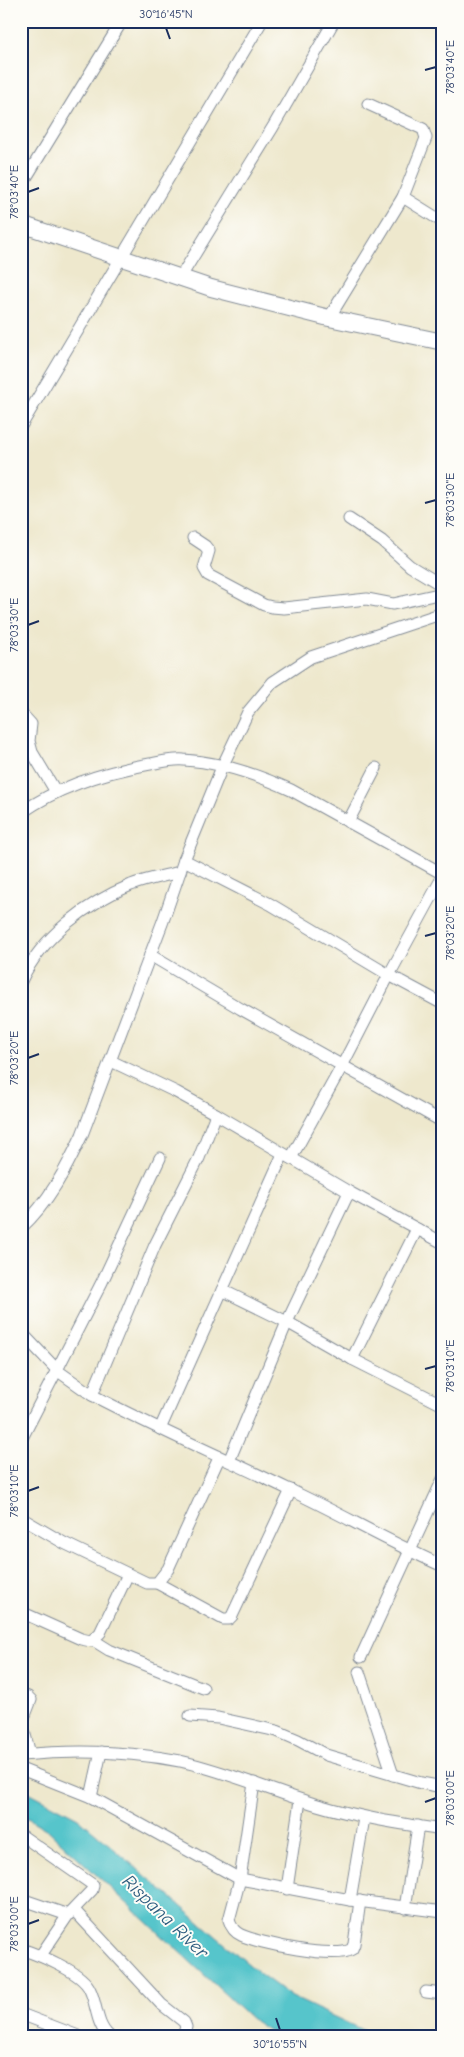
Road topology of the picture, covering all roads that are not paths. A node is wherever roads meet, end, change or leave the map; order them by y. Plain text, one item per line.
1 (122, 21) edge
2 (262, 21) edge
3 (334, 21) edge
4 (368, 104) dead end
5 (21, 186) edge
6 (403, 197) junction
7 (443, 222) edge
8 (21, 224) edge
9 (121, 257) junction
10 (180, 278) junction
11 (329, 318) junction
12 (443, 342) edge
13 (21, 426) edge
14 (349, 519) dead end
15 (194, 538) dead end
16 (443, 586) edge
17 (443, 593) edge
18 (443, 613) edge
19 (21, 713) edge
20 (222, 767) junction
21 (376, 768) dead end
22 (56, 792) junction
23 (21, 813) edge
24 (348, 822) junction
25 (184, 860) junction
26 (180, 872) junction
27 (443, 875) edge
28 (150, 955) junction
29 (389, 974) junction
30 (21, 981) edge
31 (443, 1004) edge
32 (111, 1061) junction
33 (342, 1066) junction
34 (216, 1114) junction
35 (443, 1122) edge
36 (287, 1156) junction
37 (160, 1158) dead end
38 (349, 1192) junction
39 (21, 1228) edge
40 (417, 1229) junction
41 (443, 1243) edge
42 (222, 1290) junction
43 (287, 1322) junction
44 (21, 1332) edge
45 (352, 1359) junction
46 (58, 1372) junction
47 (92, 1395) junction
48 (443, 1405) edge
49 (160, 1428) junction
50 (21, 1440) edge
51 (224, 1459) junction
52 (443, 1479) edge
53 (291, 1490) junction
54 (21, 1518) edge
55 (411, 1551) junction
56 (443, 1566) edge
57 (128, 1574) junction
58 (157, 1583) junction
59 (21, 1612) edge
60 (93, 1640) junction
61 (361, 1657) dead end
62 (359, 1672) dead end
63 (203, 1688) dead end
64 (21, 1694) edge
65 (190, 1716) dead end
66 (101, 1752) junction
67 (26, 1755) edge
68 (21, 1768) edge
69 (393, 1775) junction
70 (254, 1783) junction
71 (443, 1787) edge
72 (91, 1797) junction
73 (300, 1800) junction
74 (364, 1818) junction
75 (418, 1826) junction
76 (443, 1830) edge
77 (21, 1835) edge
78 (240, 1879) junction
79 (287, 1889) junction
80 (21, 1899) edge
81 (355, 1900) junction
82 (405, 1908) junction
83 (443, 1912) edge
84 (71, 1913) junction
85 (21, 1949) edge
86 (41, 1955) junction
87 (426, 1992) dead end
88 (443, 1994) edge
89 (21, 2014) edge
90 (103, 2034) edge
91 (78, 2036) edge
92 (183, 2036) edge

1 - 5 street
2 - 9 street
3 - 10 street
4 - 6 street
6 - 7 street
6 - 11 street
8 - 9 main road
9 - 10 main road
9 - 13 street
10 - 11 main road
11 - 12 main road
14 - 16 street
15 - 17 street
18 - 20 street
19 - 22 street
20 - 22 street
20 - 24 street
20 - 25 street
21 - 24 street
22 - 23 street
24 - 27 street
25 - 26 street
25 - 29 street
26 - 28 street
26 - 30 street
27 - 29 street
28 - 32 street
28 - 33 street
29 - 31 street
29 - 33 street
32 - 34 street
32 - 39 street
33 - 35 street
33 - 36 street
34 - 36 street
34 - 47 street
36 - 38 street
36 - 42 street
37 - 46 street
38 - 40 street
38 - 43 street
40 - 41 street
40 - 45 street
42 - 43 street
42 - 49 street
43 - 45 street
43 - 51 street
44 - 46 street
45 - 48 street
46 - 47 street
46 - 50 street
47 - 49 street
49 - 51 street
51 - 53 street
51 - 58 street
52 - 55 street
53 - 55 street
53 - 58 street
54 - 57 street
55 - 56 street
55 - 61 street
57 - 58 street
57 - 60 street
59 - 60 street
60 - 63 street
62 - 69 street
64 - 67 street
65 - 69 street
66 - 67 street
66 - 70 street
66 - 72 street
68 - 72 street
69 - 71 street
70 - 73 street
70 - 78 street
72 - 78 street
73 - 74 street
73 - 79 street
74 - 75 street
74 - 81 street
75 - 76 street
75 - 82 street
77 - 84 street
78 - 79 street
78 - 81 street
79 - 81 street
80 - 84 street
81 - 82 street
82 - 83 street
84 - 86 street
84 - 92 street
85 - 86 street
86 - 90 street
87 - 88 street
89 - 91 street

